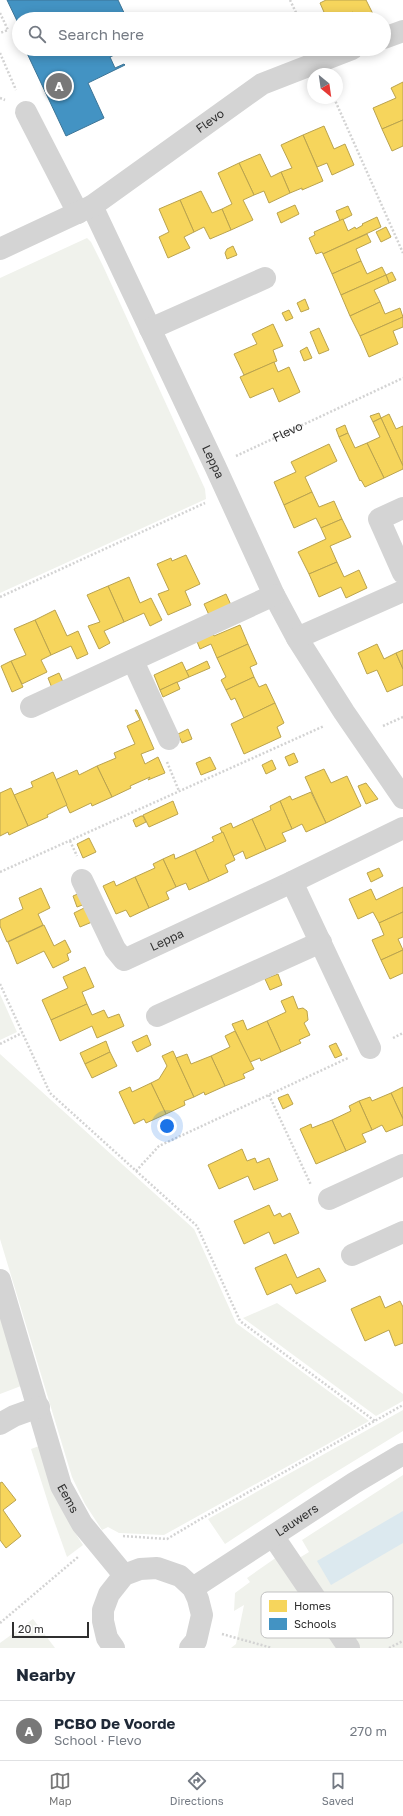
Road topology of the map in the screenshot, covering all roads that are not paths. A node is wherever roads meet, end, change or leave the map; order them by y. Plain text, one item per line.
1 (403, 31) edge
2 (391, 35) edge
3 (334, 56) edge
4 (26, 112) road end
5 (85, 209) junction
6 (0, 249) edge
7 (265, 278) dead end
8 (150, 329) junction
9 (403, 508) edge
10 (403, 573) edge
11 (403, 591) edge
12 (274, 595) junction
13 (297, 638) junction
14 (133, 660) junction
15 (31, 707) dead end
16 (169, 739) dead end
17 (403, 798) edge
18 (403, 828) edge
19 (82, 880) dead end
20 (292, 882) junction
21 (321, 942) junction
22 (157, 1016) dead end
23 (370, 1048) road end
24 (403, 1165) edge
25 (329, 1199) road end
26 (403, 1232) edge
27 (352, 1255) dead end
28 (0, 1280) edge
29 (39, 1407) junction
30 (0, 1424) edge
31 (403, 1454) edge
32 (273, 1536) junction
33 (124, 1575) junction
34 (193, 1588) junction
35 (311, 1592) edge
36 (342, 1638) edge
37 (112, 1648) edge
38 (190, 1648) edge
39 (349, 1648) edge

1 - 2 street
3 - 5 street, Flevo
4 - 5 street
5 - 6 street, Flevo
5 - 8 street, Leppa
7 - 8 street
8 - 12 street, Leppa
9 - 10 street
11 - 13 street
12 - 13 street, Leppa
12 - 14 street
13 - 17 street, Leppa
14 - 15 street
14 - 16 street
18 - 20 street, Leppa
19 - 20 street, Leppa
20 - 21 street
21 - 22 street
21 - 23 street
24 - 25 street
26 - 27 street
28 - 29 street, Eems
29 - 30 street
29 - 33 street, Eems
31 - 32 street, Lauwers
32 - 34 street, Lauwers
32 - 35 street
33 - 34 street
33 - 37 street
34 - 38 street
36 - 39 street

